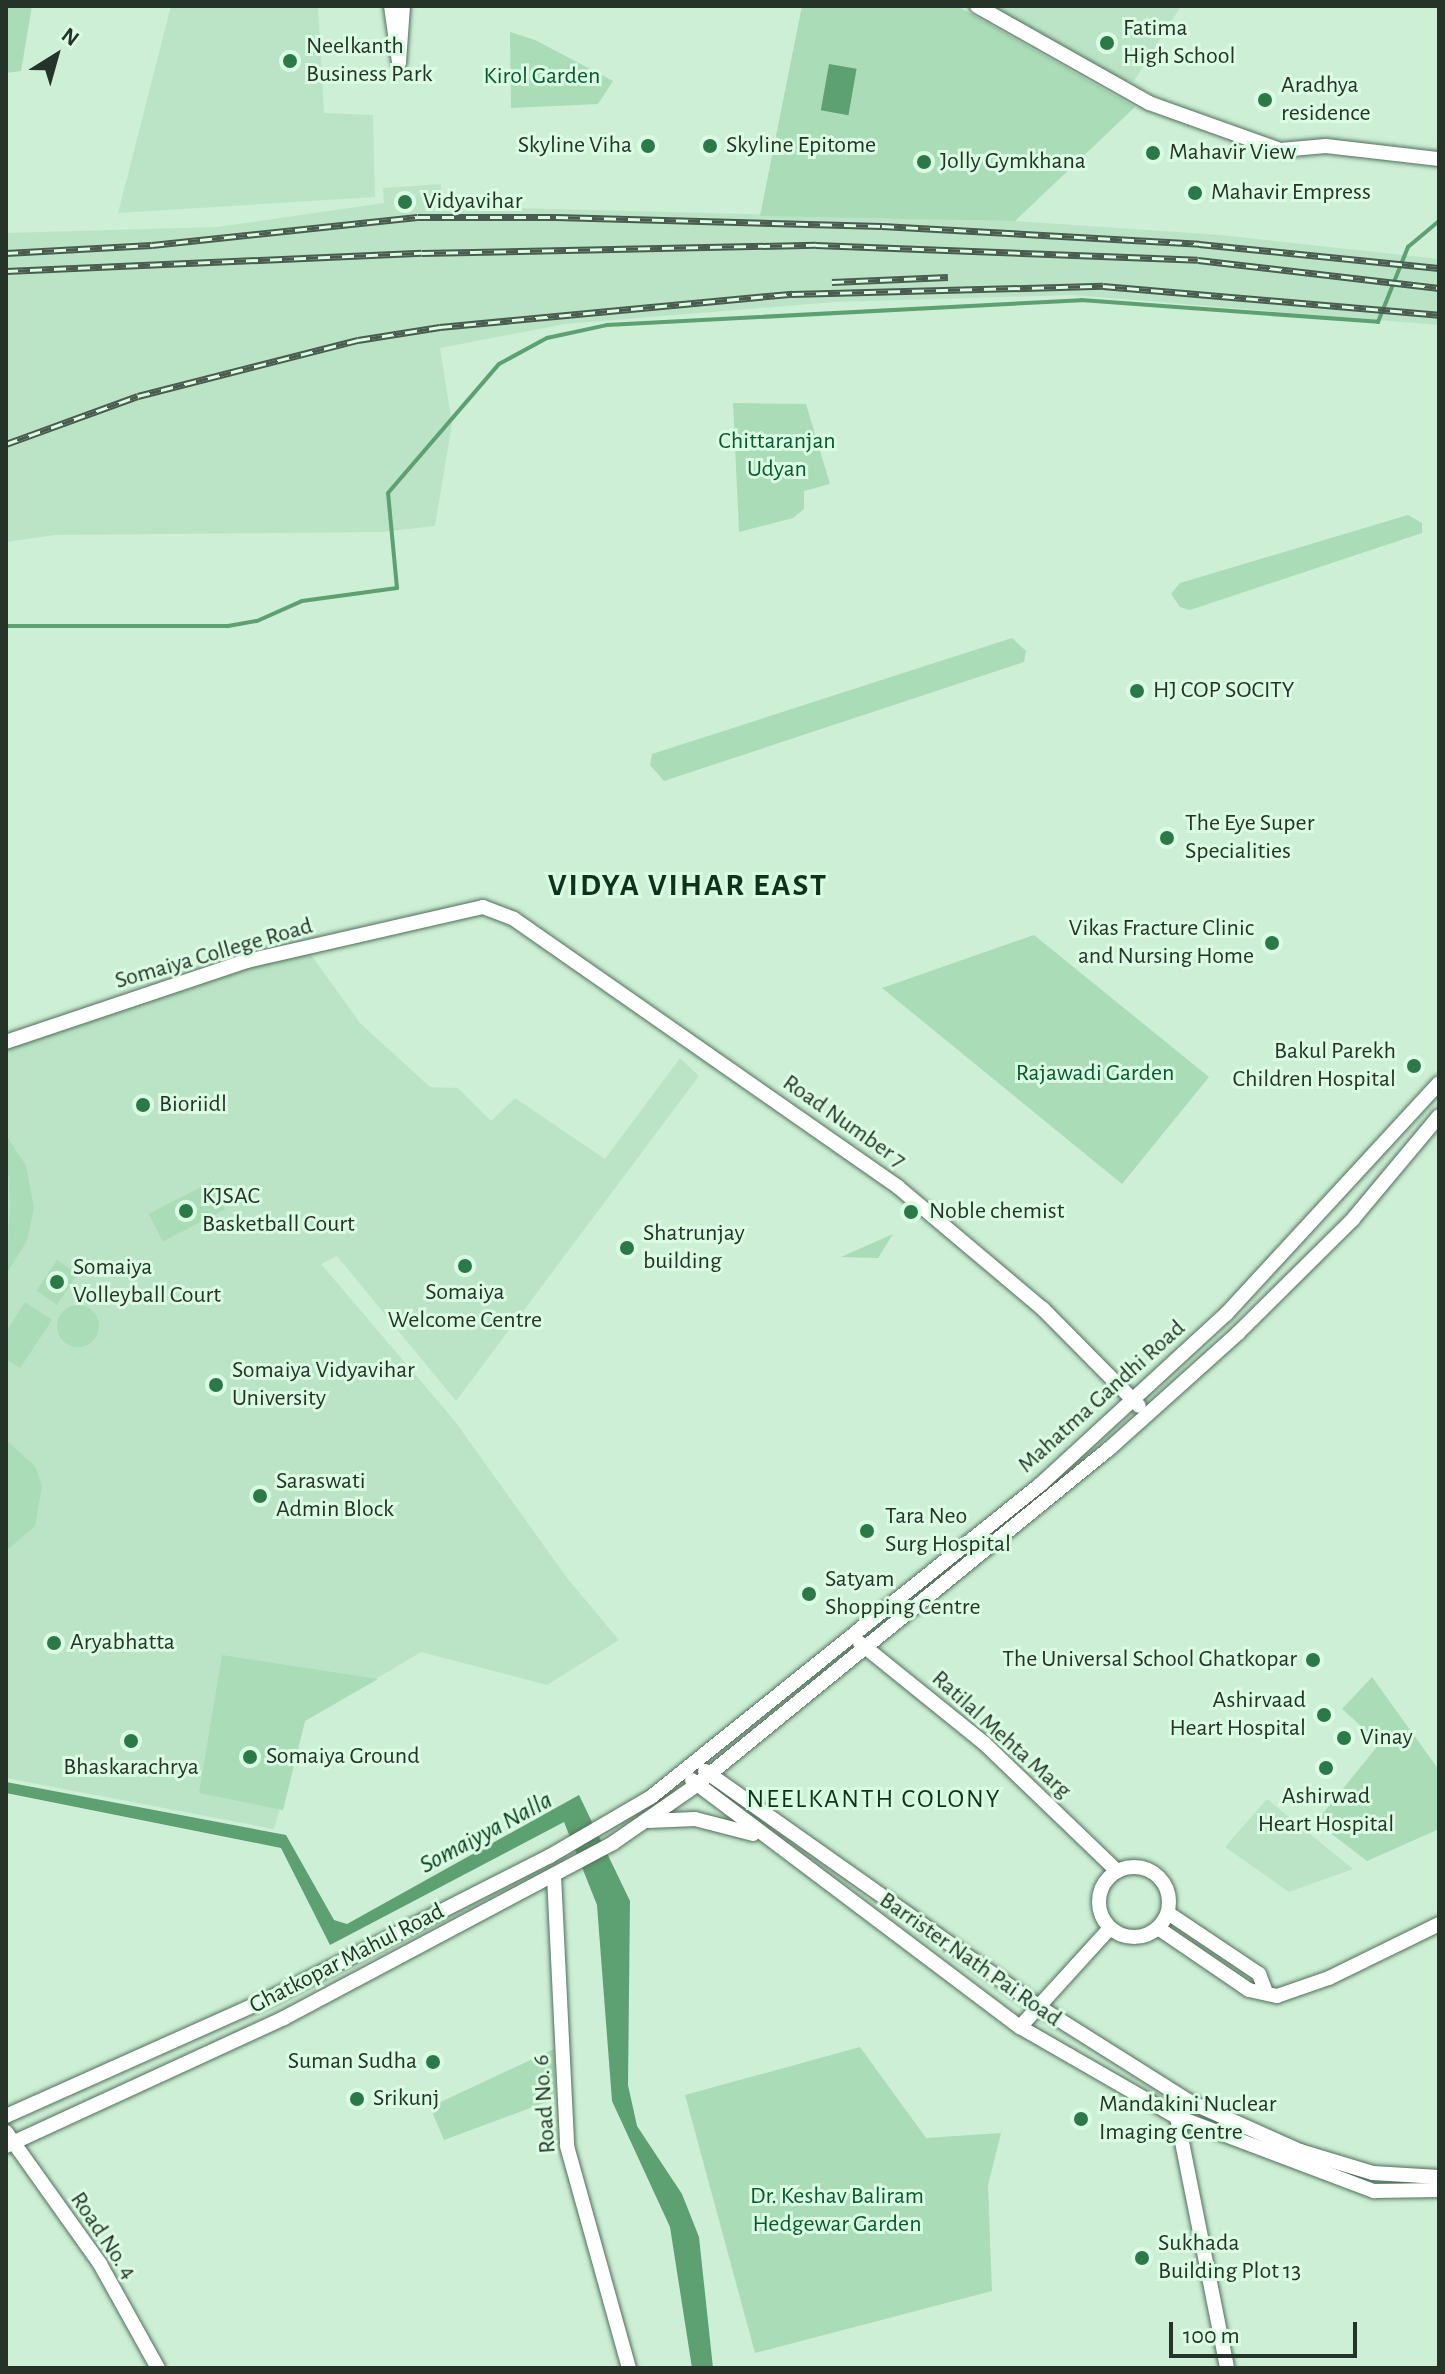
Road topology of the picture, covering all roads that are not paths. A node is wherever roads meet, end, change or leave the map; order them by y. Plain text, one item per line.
1 (391, 6) edge
2 (403, 6) edge
3 (977, 6) edge
4 (1439, 159) edge
5 (483, 907) joint
6 (6, 1042) edge
7 (1439, 1083) edge
8 (1439, 1116) edge
9 (1386, 1143) junction
10 (1403, 1158) junction
11 (1133, 1400) junction
12 (1147, 1415) junction
13 (852, 1637) junction
14 (865, 1647) junction
15 (692, 1765) junction
16 (709, 1775) junction
17 (695, 1786) junction
18 (643, 1822) junction
19 (765, 1838) junction
20 (1117, 1871) junction
21 (554, 1876) junction
22 (1168, 1913) junction
23 (1439, 1924) edge
24 (1110, 1928) junction
25 (1158, 1928) junction
26 (1259, 1974) junction
27 (1249, 1990) junction
28 (1265, 1990) junction
29 (1039, 2007) junction
30 (1020, 2027) junction
31 (155, 2049) junction
32 (166, 2072) junction
33 (1180, 2096) junction
34 (6, 2116) edge
35 (1175, 2116) junction
36 (8, 2140) edge
37 (1439, 2177) edge
38 (1439, 2190) edge
39 (158, 2368) edge
40 (629, 2368) edge
41 (1227, 2368) edge

1 - 2 street
3 - 4 street
5 - 6 street, Somaiya College Road
5 - 11 street, Road Number 7
7 - 9 street, Mahatma Gandhi Road
8 - 10 street, Mahatma Gandhi Road
9 - 10 street
9 - 11 street, Mahatma Gandhi Road
10 - 12 street, Mahatma Gandhi Road
11 - 12 street, Road Number 7
11 - 13 street, Mahatma Gandhi Road
12 - 14 street, Mahatma Gandhi Road
13 - 14 street, Ratilal Mehta Marg
13 - 15 street, Mahatma Gandhi Road
14 - 16 street, Mahatma Gandhi Road
14 - 20 street, Ratilal Mehta Marg
15 - 16 street
15 - 17 street, Barrister Nath Pai Road
15 - 31 street, Ghatkopar Mahul Road
16 - 17 street, Mahatma Gandhi Road
16 - 29 street
17 - 18 street, Ghatkopar Mahul Road
17 - 19 street, Barrister Nath Pai Road
18 - 19 street
18 - 21 street, Ghatkopar Mahul Road
19 - 30 street, Barrister Nath Pai Road
20 - 22 street
20 - 24 street
21 - 32 street, Ghatkopar Mahul Road
21 - 40 street, Road No. 6
22 - 25 street
22 - 26 street
23 - 28 street
24 - 25 street
24 - 29 street
25 - 27 street
26 - 27 street
26 - 28 street
27 - 28 street
29 - 30 street
29 - 33 street
30 - 35 street, Barrister Nath Pai Road
31 - 32 street
31 - 34 street, Ghatkopar Mahul Road
32 - 36 street, Ghatkopar Mahul Road
33 - 35 street
33 - 37 street
35 - 38 street, Barrister Nath Pai Road
35 - 41 street
36 - 39 street, Road No. 4

